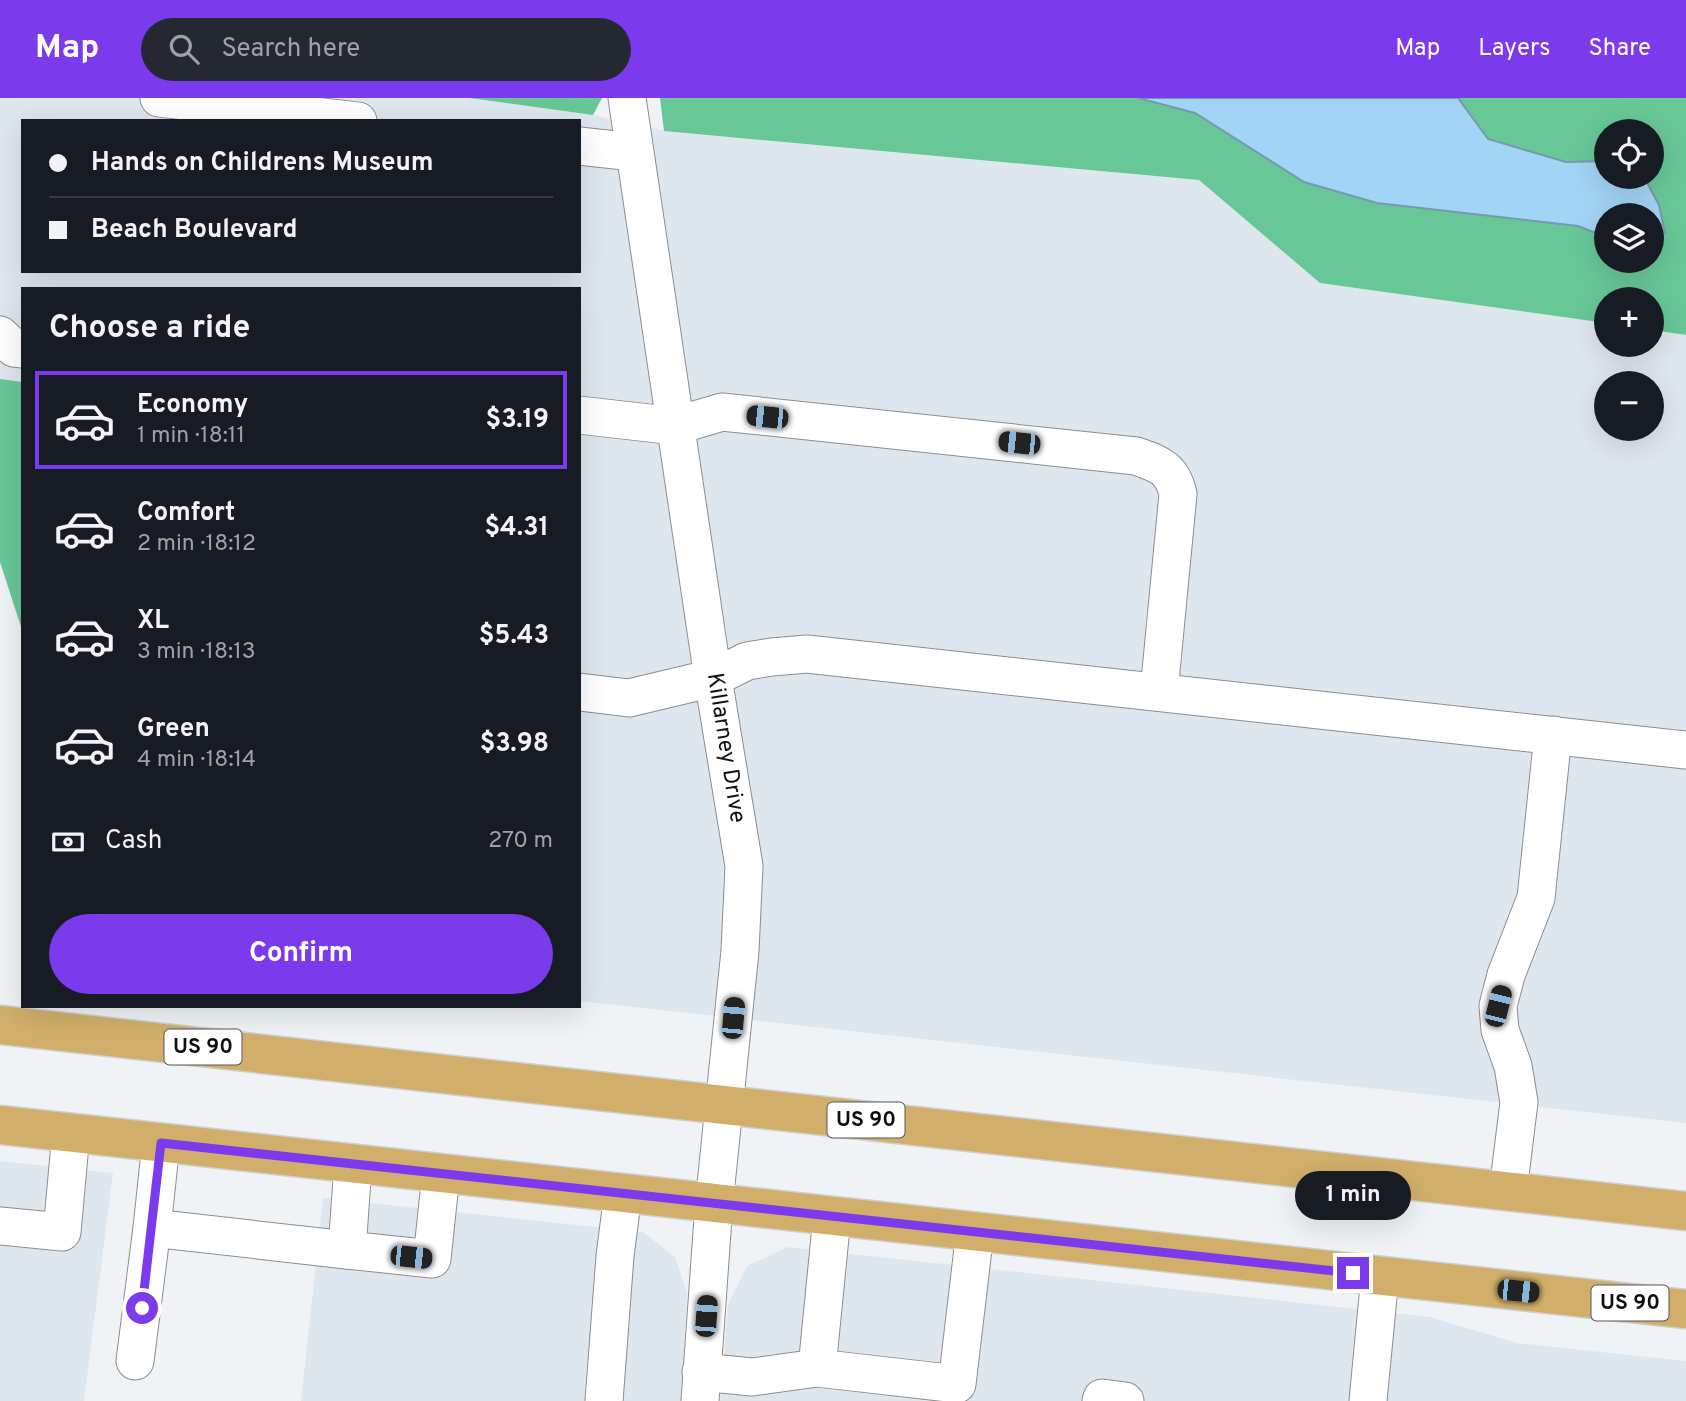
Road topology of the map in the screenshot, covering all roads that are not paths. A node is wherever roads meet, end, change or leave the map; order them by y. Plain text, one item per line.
1 (159, 98) edge
2 (626, 98) edge
3 (341, 119) edge
4 (581, 146) edge
5 (634, 152) junction
6 (0, 335) edge
7 (21, 349) edge
8 (581, 415) edge
9 (675, 426) junction
10 (713, 678) junction
11 (581, 692) edge
12 (1158, 692) junction
13 (1553, 735) junction
14 (1686, 750) edge
15 (0, 1025) edge
16 (724, 1105) junction
17 (0, 1125) edge
18 (71, 1133) junction
19 (161, 1143) junction
20 (354, 1165) junction
21 (441, 1174) junction
22 (1508, 1191) junction
23 (623, 1194) junction
24 (714, 1204) junction
25 (1686, 1210) edge
26 (832, 1217) junction
27 (0, 1226) edge
28 (152, 1227) junction
29 (975, 1233) junction
30 (347, 1250) junction
31 (1380, 1276) junction
32 (1686, 1309) edge
33 (135, 1361) dead end
34 (817, 1368) junction
35 (701, 1386) edge
36 (604, 1401) edge
37 (1101, 1401) edge
38 (1125, 1401) edge
39 (1368, 1401) edge

1 - 3 street
2 - 5 street, Killarney Drive
4 - 5 street
5 - 9 street, Killarney Drive
6 - 7 street
8 - 9 street
9 - 10 street, Killarney Drive
9 - 12 street
10 - 11 street
10 - 12 street
10 - 16 street, Killarney Drive
12 - 13 street
13 - 14 street
13 - 22 street
15 - 16 highway, US 90
16 - 22 highway, US 90
16 - 24 street, Killarney Drive
17 - 18 highway, US 90
18 - 19 highway, US 90
18 - 27 street
19 - 20 highway, US 90
19 - 28 street
20 - 21 highway, US 90
20 - 30 street
21 - 23 highway, US 90
21 - 30 street
22 - 25 highway, US 90
23 - 24 highway, US 90
23 - 36 street
24 - 26 highway, US 90
24 - 35 street, Killarney Drive
26 - 29 highway, US 90
26 - 34 street
28 - 30 street
28 - 33 street
29 - 31 highway, US 90
29 - 34 street
31 - 32 highway, US 90
31 - 39 street
34 - 35 street
37 - 38 street

